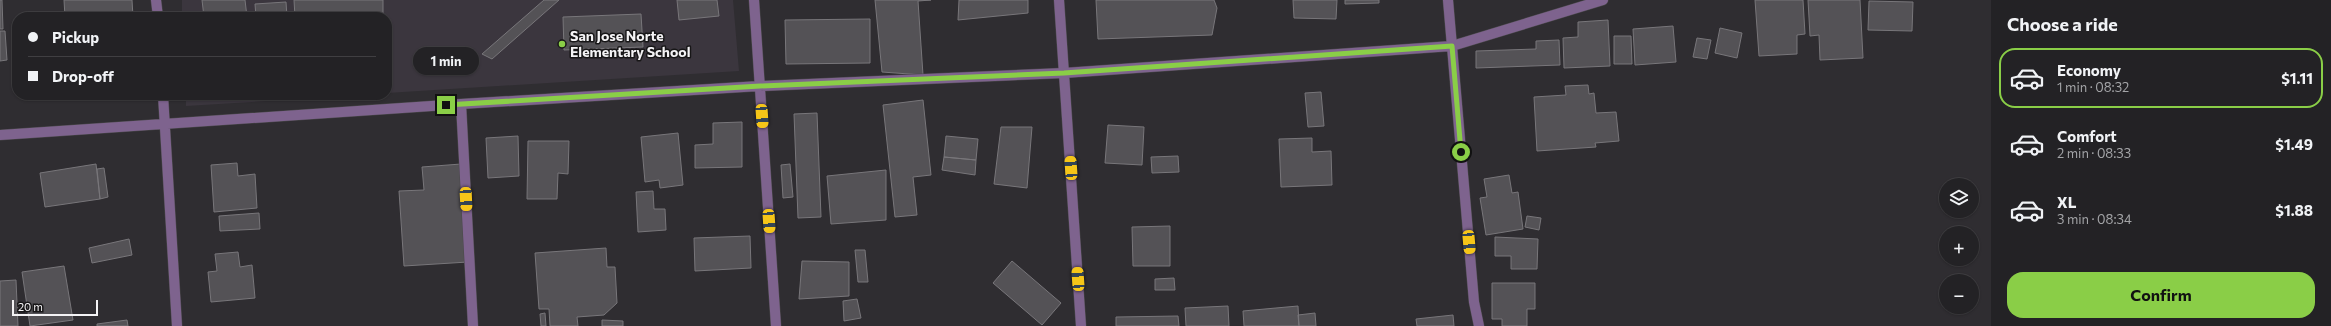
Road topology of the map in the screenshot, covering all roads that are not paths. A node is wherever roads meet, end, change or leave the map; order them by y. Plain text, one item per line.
1 (156, 0) edge
2 (754, 0) edge
3 (1059, 0) edge
4 (1448, 0) edge
5 (1604, 0) edge
6 (157, 12) edge
7 (1452, 46) junction
8 (1064, 73) junction
9 (760, 86) junction
10 (163, 100) edge
11 (461, 104) junction
12 (165, 124) junction
13 (0, 135) edge
14 (177, 326) edge
15 (473, 326) edge
16 (776, 326) edge
17 (1082, 326) edge
18 (1478, 326) edge

1 - 6 street
2 - 9 street
3 - 8 street
4 - 7 street
5 - 7 street
7 - 8 street
7 - 18 street
8 - 9 street
8 - 17 street
9 - 11 street
9 - 16 street
10 - 12 street
11 - 12 street
11 - 15 street
12 - 13 street
12 - 14 street

